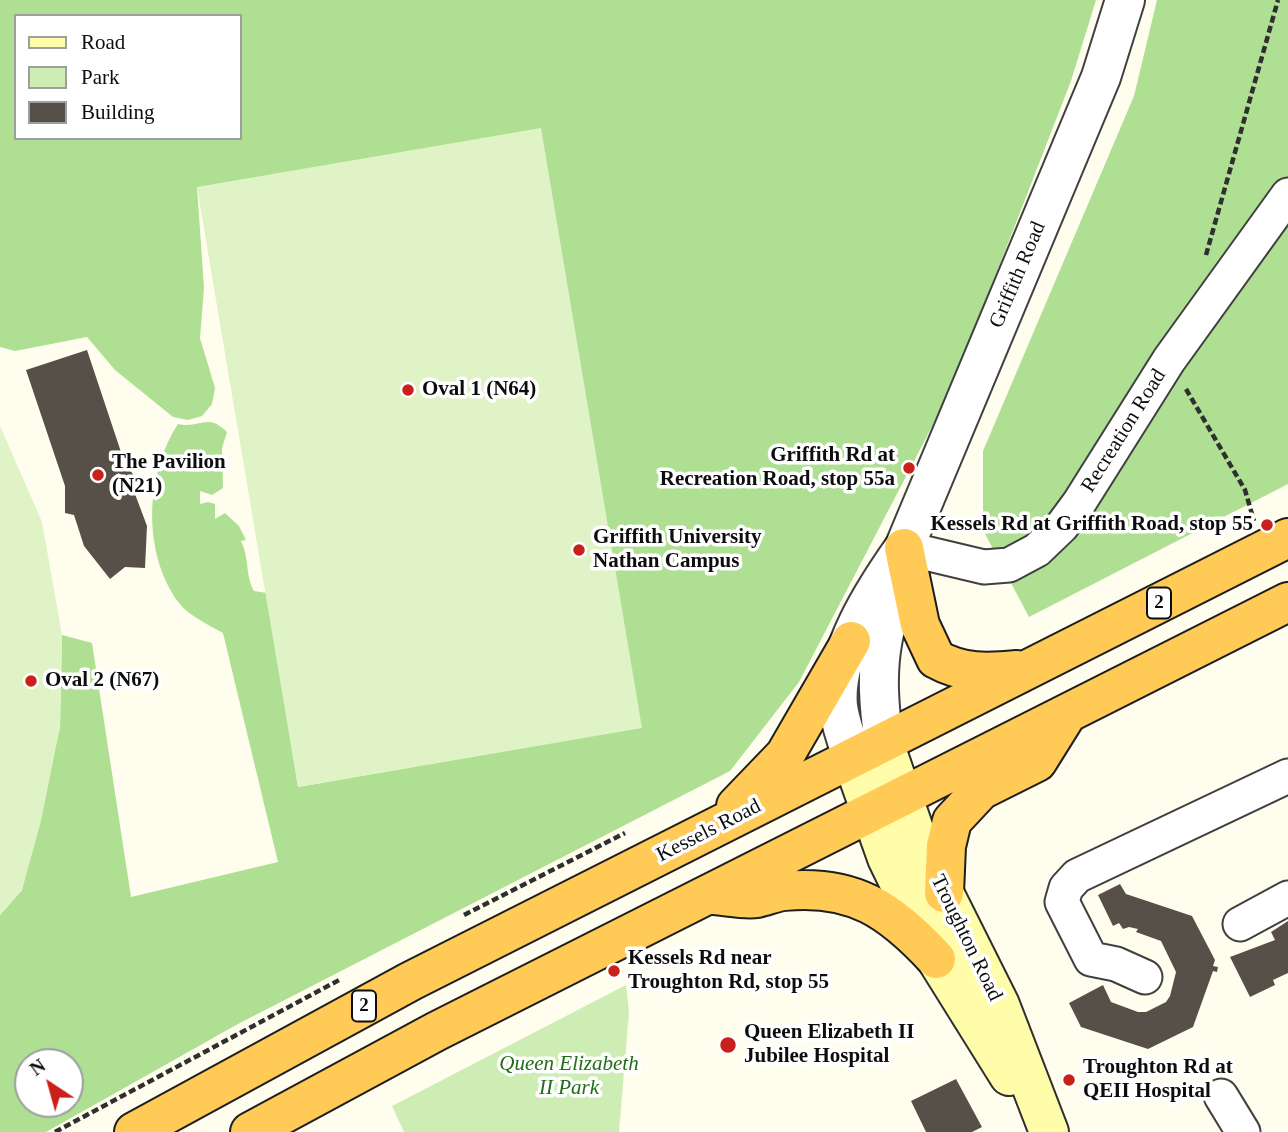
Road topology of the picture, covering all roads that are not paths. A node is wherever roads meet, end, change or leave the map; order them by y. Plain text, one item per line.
1 (1125, 0) edge
2 (1288, 195) edge
3 (1272, 532) edge
4 (904, 548) junction
5 (1288, 602) edge
6 (851, 641) junction
7 (1029, 669) junction
8 (1067, 714) junction
9 (868, 751) junction
10 (1288, 776) edge
11 (886, 804) junction
12 (715, 828) junction
13 (944, 893) junction
14 (710, 894) junction
15 (1288, 898) edge
16 (1240, 924) dead end
17 (936, 959) junction
18 (1145, 976) dead end
19 (1221, 1096) dead end
20 (134, 1132) edge
21 (250, 1132) edge
22 (1046, 1132) edge
23 (1243, 1132) edge

1 - 4 street, Griffith Road
2 - 4 street, Recreation Road
3 - 7 highway, Kessels Road / 2
4 - 6 street, Griffith Road
4 - 7 highway
4 - 9 street, Griffith Road
5 - 8 highway
6 - 9 street, Griffith Road
6 - 12 highway
7 - 9 highway, Kessels Road / 2
8 - 11 highway
8 - 13 highway
9 - 11 main road, Troughton Road
9 - 12 highway, Kessels Road / 2
10 - 18 street
11 - 13 main road, Troughton Road
11 - 14 highway
11 - 17 main road, Troughton Road
12 - 20 highway, Kessels Road / 2
13 - 22 main road, Troughton Road
14 - 17 highway
14 - 21 highway
15 - 16 street
17 - 22 main road, Troughton Road
19 - 23 street

